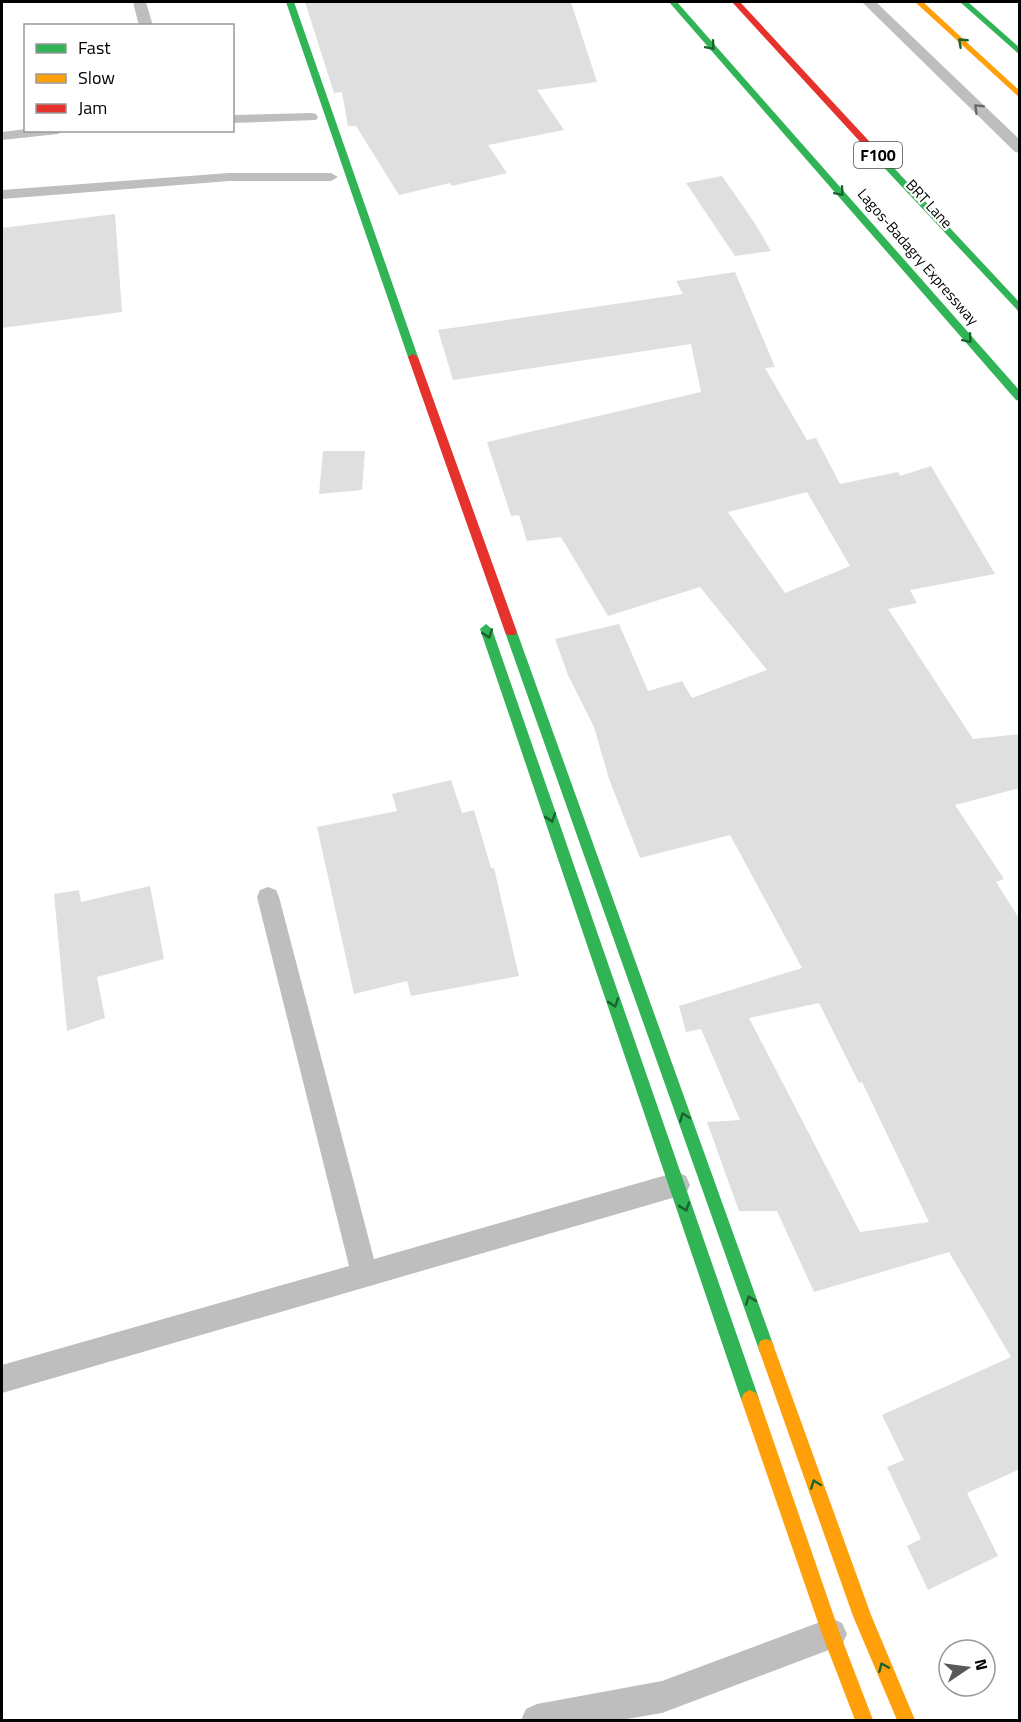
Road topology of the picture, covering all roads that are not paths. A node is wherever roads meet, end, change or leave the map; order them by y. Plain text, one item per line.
1 (140, 2) edge
2 (290, 2) edge
3 (673, 2) edge
4 (738, 2) edge
5 (869, 2) edge
6 (919, 2) edge
7 (964, 2) edge
8 (146, 24) edge
9 (1020, 53) edge
10 (1020, 96) edge
11 (311, 117) dead end
12 (234, 119) edge
13 (39, 132) edge
14 (2, 136) edge
15 (1020, 149) edge
16 (331, 178) dead end
17 (2, 195) edge
18 (1020, 301) edge
19 (1020, 310) edge
20 (1020, 398) edge
21 (483, 619) dead end
22 (268, 897) dead end
23 (677, 1185) junction
24 (365, 1275) junction
25 (2, 1379) edge
26 (831, 1634) junction
27 (537, 1720) edge
28 (864, 1720) edge
29 (906, 1720) edge

1 - 8 lane
29 -> 2 main road
3 -> 20 main road, Lagos-Badagry Expressway
4 - 18 lane, BRT Lane
4 - 19 main road, F100
15 -> 5 lane
10 -> 6 main road
7 - 9 main road
11 - 12 lane
13 - 14 lane
16 - 17 lane
21 -> 23 main road
22 - 24 lane
23 - 24 lane
23 -> 26 main road
24 - 25 lane
26 - 27 lane
26 - 28 main road

